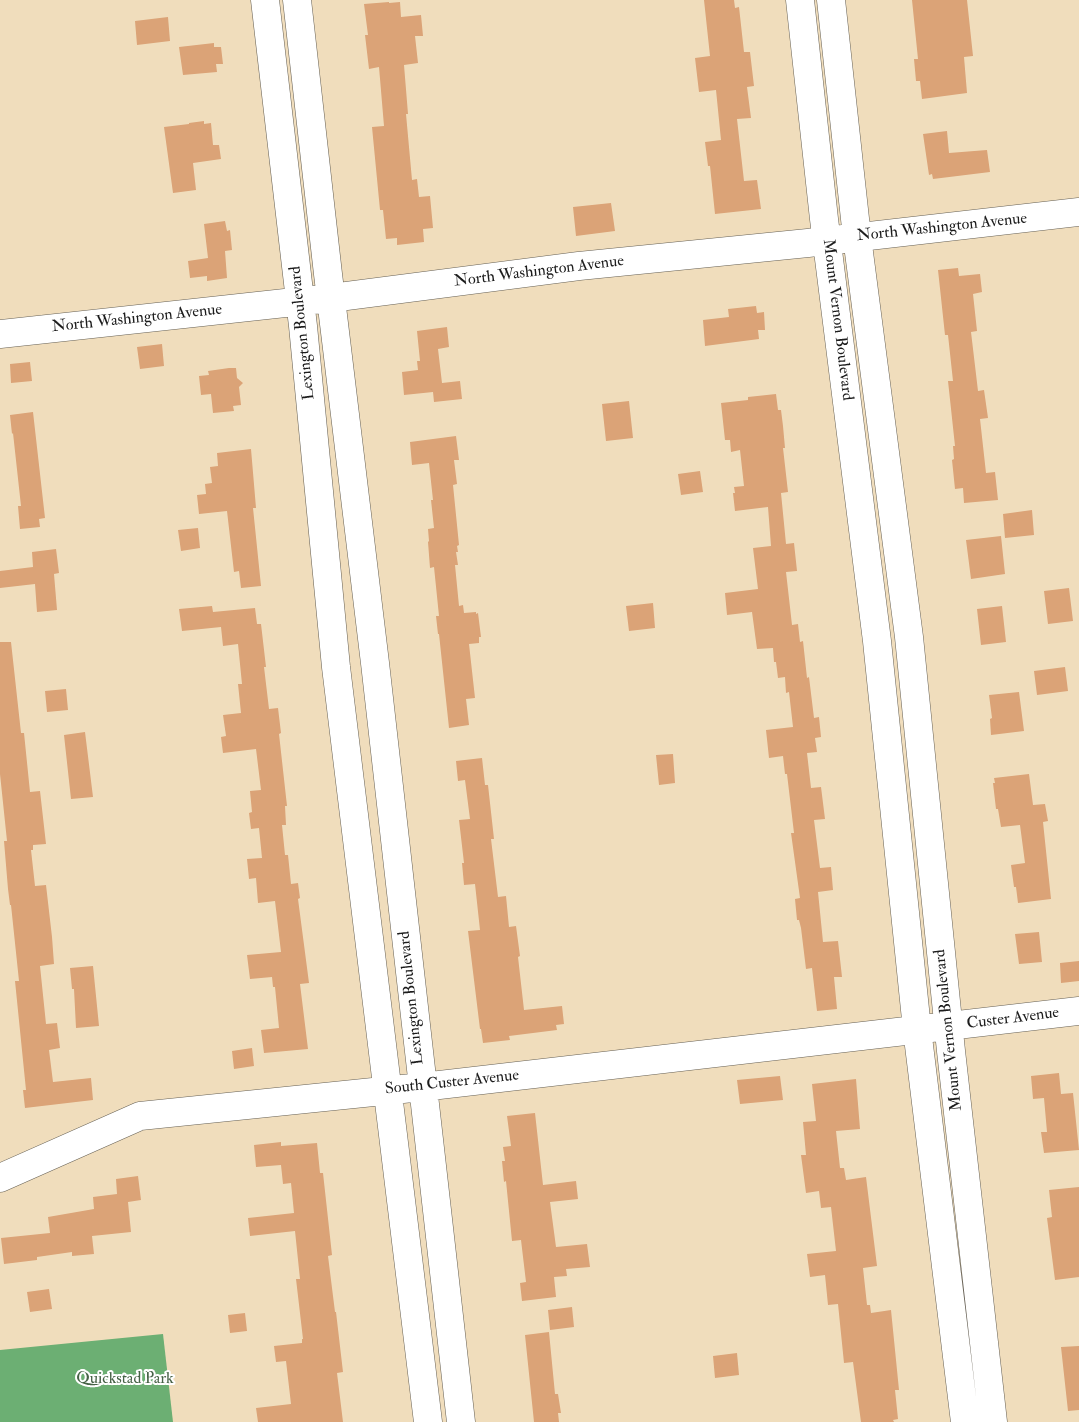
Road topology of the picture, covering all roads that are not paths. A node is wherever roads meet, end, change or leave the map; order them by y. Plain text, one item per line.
1 (265, 0) edge
2 (297, 0) edge
3 (800, 0) edge
4 (831, 0) edge
5 (1079, 212) edge
6 (857, 237) junction
7 (827, 240) junction
8 (331, 298) junction
9 (300, 302) junction
10 (0, 334) edge
11 (909, 637) junction
12 (876, 641) junction
13 (374, 663) junction
14 (336, 667) junction
15 (1079, 1011) edge
16 (949, 1026) junction
17 (917, 1029) junction
18 (422, 1086) junction
19 (388, 1090) junction
20 (0, 1178) edge
21 (428, 1422) edge
22 (461, 1422) edge
23 (965, 1422) edge
24 (993, 1422) edge

1 - 9 street, Lexington Boulevard
2 - 8 street, Lexington Boulevard
3 - 7 street, Mount Vernon Boulevard
4 - 6 street, Mount Vernon Boulevard
5 - 6 street, North Washington Avenue
6 - 7 street, North Washington Avenue
6 - 11 street, Mount Vernon Boulevard
7 - 8 street, North Washington Avenue
7 - 12 street, Mount Vernon Boulevard
8 - 9 street, North Washington Avenue
8 - 13 street, Lexington Boulevard
9 - 10 street, North Washington Avenue
9 - 14 street, Lexington Boulevard
11 - 12 street
11 - 16 street, Mount Vernon Boulevard
12 - 17 street, Mount Vernon Boulevard
13 - 14 street
13 - 18 street, Lexington Boulevard
14 - 19 street, Lexington Boulevard
15 - 16 street, Custer Avenue
16 - 17 street, Custer Avenue
16 - 24 street, Mount Vernon Boulevard
17 - 18 street, South Custer Avenue
17 - 23 street, Mount Vernon Boulevard
18 - 19 street, South Custer Avenue
18 - 22 street, Lexington Boulevard
19 - 20 street, South Custer Avenue
19 - 21 street, Lexington Boulevard

